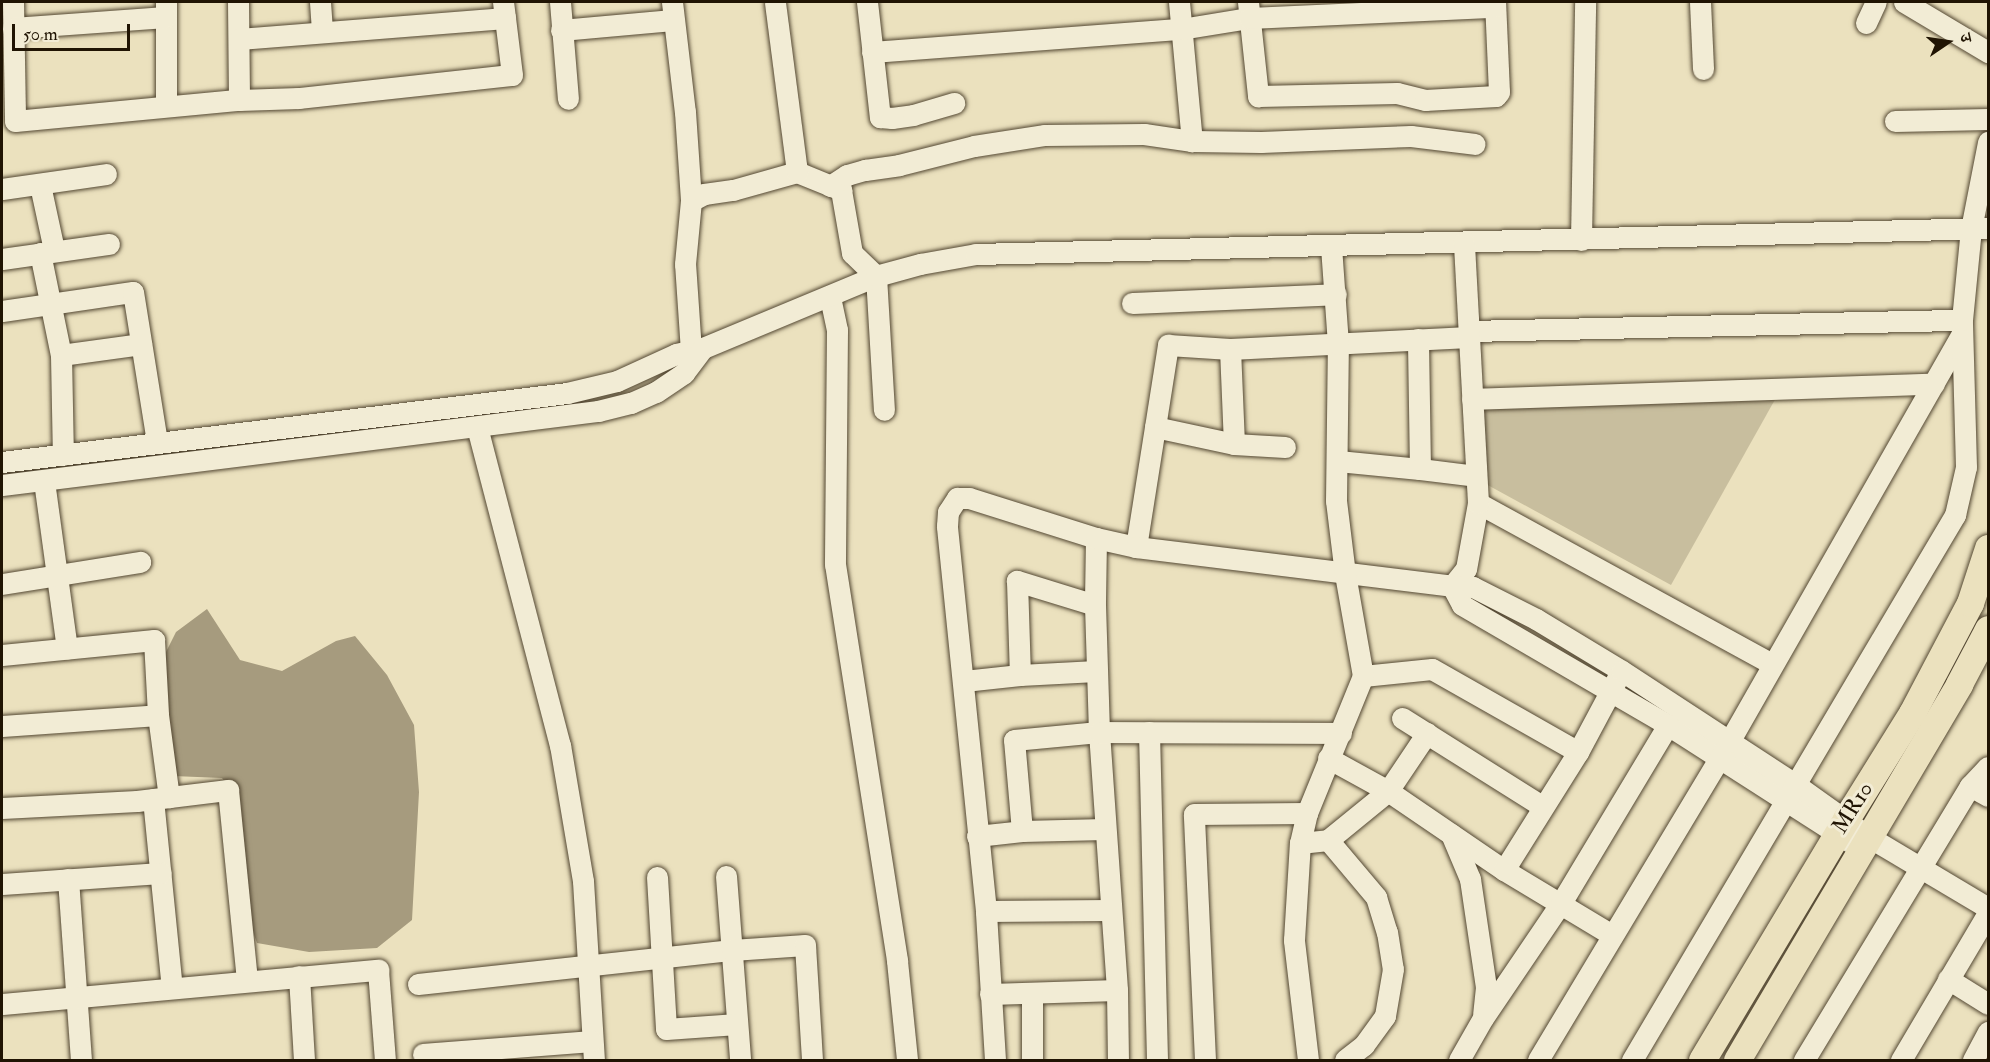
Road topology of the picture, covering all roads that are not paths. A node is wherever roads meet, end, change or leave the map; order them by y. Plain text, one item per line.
1 (13, 2) edge
2 (238, 2) edge
3 (320, 2) edge
4 (560, 2) edge
5 (775, 2) edge
6 (867, 2) edge
7 (1179, 2) edge
8 (1585, 2) edge
9 (1700, 2) edge
10 (1876, 2) edge
11 (1904, 2) edge
12 (1495, 4) edge
13 (166, 9) edge
14 (504, 10) edge
15 (1249, 10) edge
16 (672, 11) edge
17 (1866, 23) dead end
18 (13, 28) junction
19 (1181, 29) junction
20 (561, 30) junction
21 (322, 32) junction
22 (239, 39) junction
23 (872, 52) junction
24 (1989, 52) edge
25 (1703, 69) dead end
26 (568, 99) dead end
27 (239, 100) junction
28 (954, 103) dead end
29 (166, 105) junction
30 (1989, 119) edge
31 (1895, 121) dead end
32 (1192, 141) junction
33 (1989, 142) edge
34 (1475, 144) dead end
35 (797, 172) junction
36 (106, 174) dead end
37 (40, 184) junction
38 (830, 186) junction
39 (2, 189) edge
40 (691, 201) junction
41 (1980, 228) edge
42 (1581, 240) junction
43 (1464, 242) junction
44 (109, 244) dead end
45 (1331, 246) junction
46 (47, 252) junction
47 (2, 259) edge
48 (876, 276) junction
49 (1336, 294) junction
50 (830, 297) junction
51 (51, 303) junction
52 (1132, 303) dead end
53 (2, 311) edge
54 (1962, 327) junction
55 (1469, 334) junction
56 (1418, 339) junction
57 (141, 344) junction
58 (1338, 344) junction
59 (697, 349) junction
60 (1230, 349) junction
61 (61, 355) junction
62 (1934, 384) junction
63 (589, 388) junction
64 (1472, 399) junction
65 (884, 410) dead end
66 (595, 411) junction
67 (477, 427) junction
68 (1155, 427) junction
69 (157, 442) junction
70 (1234, 444) junction
71 (1285, 447) dead end
72 (63, 454) junction
73 (1338, 461) junction
74 (2, 462) edge
75 (1420, 469) junction
76 (1476, 476) junction
77 (44, 481) junction
78 (2, 485) edge
79 (1478, 503) junction
80 (1096, 538) junction
81 (1136, 547) junction
82 (1989, 548) edge
83 (140, 562) dead end
84 (1345, 574) junction
85 (58, 576) junction
86 (2, 584) edge
87 (1452, 586) junction
88 (1095, 605) junction
89 (1989, 629) edge
90 (67, 648) junction
91 (2, 655) edge
92 (1772, 664) junction
93 (1096, 671) junction
94 (1622, 671) junction
95 (1020, 675) junction
96 (1363, 676) junction
97 (964, 681) junction
98 (1611, 692) junction
99 (158, 715) junction
100 (1402, 718) dead end
101 (1668, 725) junction
102 (2, 726) edge
103 (1099, 732) junction
104 (1149, 732) junction
105 (1341, 733) junction
106 (1427, 734) junction
107 (1724, 750) junction
108 (1578, 752) junction
109 (1328, 758) junction
110 (1989, 767) edge
111 (1970, 786) junction
112 (1388, 791) junction
113 (1791, 794) junction
114 (1989, 796) edge
115 (161, 798) junction
116 (1542, 806) junction
117 (2, 808) edge
118 (1307, 813) junction
119 (1841, 826) junction
120 (1105, 829) junction
121 (1022, 831) junction
122 (1451, 834) junction
123 (977, 836) junction
124 (1328, 840) junction
125 (1300, 843) junction
126 (1865, 843) junction
127 (1919, 868) junction
128 (1504, 870) junction
129 (161, 873) junction
130 (726, 876) dead end
131 (657, 877) dead end
132 (68, 879) junction
133 (2, 884) edge
134 (1561, 903) junction
135 (1989, 908) edge
136 (1110, 910) junction
137 (986, 911) junction
138 (1989, 913) edge
139 (1612, 935) junction
140 (732, 950) junction
141 (663, 958) junction
142 (587, 966) junction
143 (299, 976) junction
144 (1948, 979) junction
145 (247, 980) junction
146 (418, 984) dead end
147 (172, 988) junction
148 (1117, 990) junction
149 (990, 994) junction
150 (1032, 994) junction
151 (76, 998) junction
152 (2, 1004) edge
153 (1989, 1004) edge
154 (1483, 1018) junction
155 (737, 1024) junction
156 (1989, 1032) edge
157 (593, 1051) edge
158 (423, 1054) dead end
159 (81, 1060) edge
160 (304, 1060) edge
161 (385, 1060) edge
162 (740, 1060) edge
163 (812, 1060) edge
164 (907, 1060) edge
165 (995, 1060) edge
166 (1032, 1060) edge
167 (1118, 1060) edge
168 (1157, 1060) edge
169 (1205, 1060) edge
170 (1308, 1060) edge
171 (1345, 1060) edge
172 (1459, 1060) edge
173 (1538, 1060) edge
174 (1632, 1060) edge
175 (1702, 1060) edge
176 (1737, 1060) edge
177 (1804, 1060) edge
178 (1901, 1060) edge
179 (1973, 1060) edge

1 - 18 street
2 - 22 street
3 - 21 street
4 - 20 street
5 - 35 street
6 - 23 street
7 - 19 street
8 - 42 street
9 - 25 street
10 - 17 street
11 - 24 street
12 - 15 street
12 - 15 street
13 - 18 street
13 - 29 street
14 - 21 street
14 - 27 street
15 - 19 street
16 - 20 street
16 - 40 street
18 - 29 street
19 - 23 street
19 - 32 street
20 - 26 street
21 - 22 street
22 - 27 street
23 - 28 street
27 - 29 street
30 - 31 street
32 - 34 street
32 - 38 street
33 - 41 street
35 - 38 street
35 - 40 street
36 - 37 street
37 - 39 street
37 - 46 street
38 - 48 street
40 - 59 street
41 - 42 street
41 - 54 street
42 - 43 street
43 - 45 street
43 - 55 street
44 - 46 street
45 - 48 street
45 - 49 street
46 - 47 street
46 - 51 street
48 - 50 street
48 - 65 street
49 - 52 street
49 - 58 street
50 - 59 street
50 - 164 street
51 - 53 street
51 - 57 street
51 - 61 street
54 - 55 street
54 - 62 street
54 - 113 street
55 - 56 street
55 - 64 street
56 - 58 street
56 - 75 street
57 - 61 street
57 - 69 street
58 - 60 street
58 - 73 street
59 - 63 street
59 - 66 street
60 - 68 street
60 - 70 street
61 - 72 street
62 - 64 street
62 - 92 street
63 - 66 street
63 - 69 street
64 - 76 street
66 - 67 street
67 - 77 street
67 - 142 street
68 - 70 street
68 - 81 street
69 - 72 street
70 - 71 street
72 - 74 street
73 - 75 street
73 - 84 street
75 - 76 street
76 - 79 street
77 - 78 street
77 - 85 street
79 - 87 street
79 - 92 street
80 - 81 street
80 - 88 street
80 - 97 street
81 - 84 street
82 - 119 main road, MR10
83 - 85 street
84 - 87 street
84 - 96 street
85 - 86 street
85 - 90 street
87 - 94 street
87 - 98 street
88 - 93 street
88 - 95 street
89 - 126 main road, MR10
90 - 91 street
90 - 99 street
92 - 107 street
93 - 95 street
93 - 103 street
94 - 98 street
94 - 107 street
95 - 97 street
96 - 105 street
96 - 108 street
97 - 123 street
98 - 101 street
98 - 108 street
99 - 102 street
99 - 115 street
100 - 106 street
101 - 107 street
101 - 134 street
103 - 104 street
103 - 120 street
103 - 121 street
104 - 105 street
104 - 168 street
105 - 109 street
106 - 112 street
106 - 116 street
107 - 113 street
107 - 139 street
108 - 116 street
109 - 112 street
109 - 118 street
110 - 111 street
111 - 114 street
111 - 127 street
112 - 122 street
112 - 124 street
113 - 119 street
113 - 174 street
115 - 117 street
115 - 129 street
115 - 145 street
116 - 128 street
118 - 125 street
118 - 169 street
119 - 126 street
119 - 175 main road, MR10
120 - 121 street
120 - 136 street
121 - 123 street
122 - 128 street
122 - 154 street
123 - 137 street
124 - 125 street
124 - 171 street
125 - 170 street
126 - 127 street
126 - 176 main road, MR10
127 - 135 street
127 - 177 street
128 - 134 street
129 - 132 street
129 - 147 street
130 - 140 street
131 - 141 street
132 - 133 street
132 - 151 street
134 - 139 street
134 - 154 street
136 - 137 street
136 - 148 street
137 - 149 street
138 - 144 street
139 - 173 street
140 - 141 street
140 - 155 street
140 - 163 street
141 - 142 street
141 - 155 street
142 - 146 street
142 - 157 street
143 - 145 street
143 - 160 street
143 - 161 street
144 - 153 street
144 - 178 street
145 - 147 street
147 - 151 street
148 - 150 street
148 - 167 street
149 - 150 street
149 - 165 street
150 - 166 street
151 - 152 street
151 - 159 street
154 - 172 street
155 - 162 street
156 - 179 street
157 - 158 street

